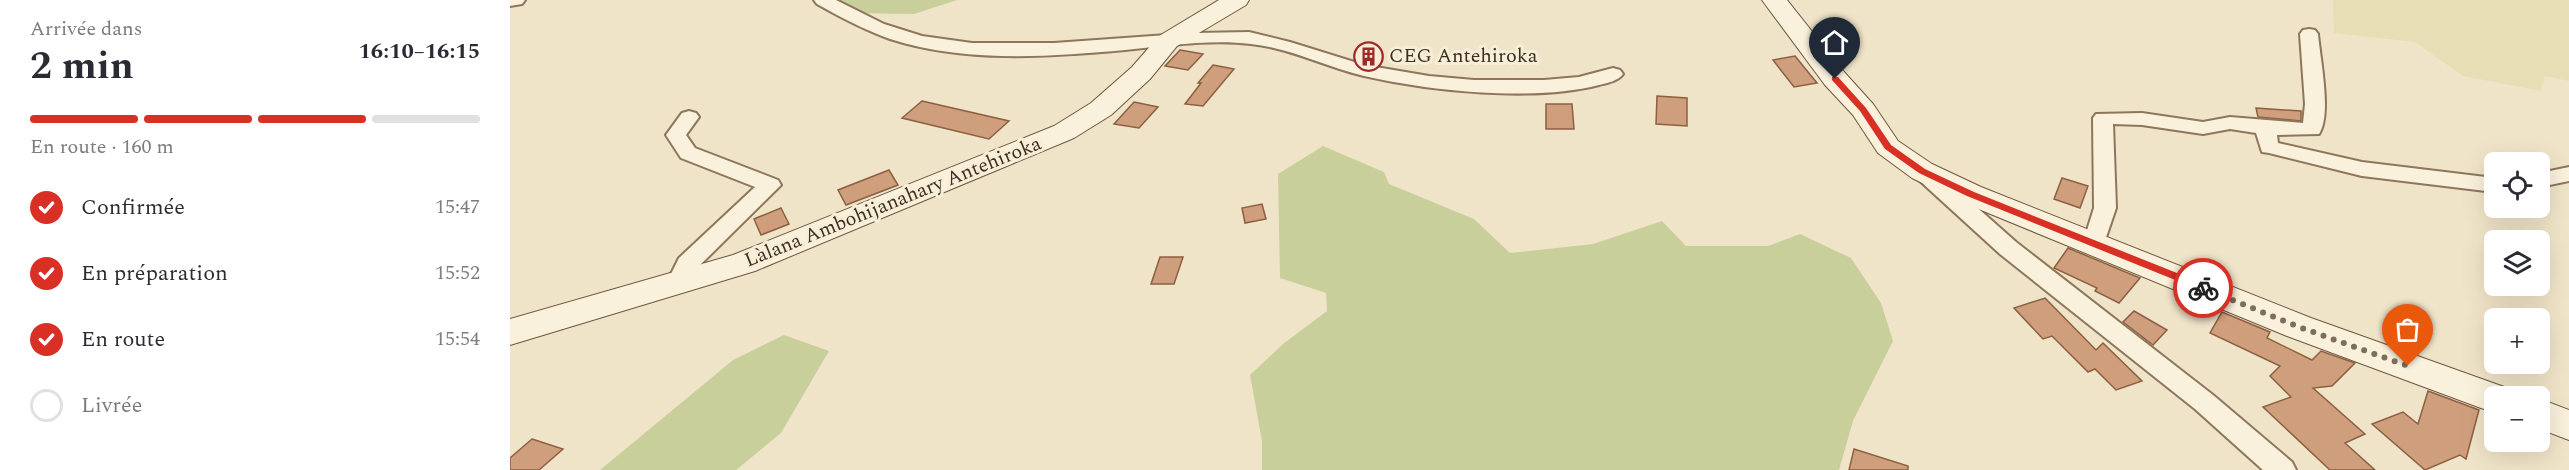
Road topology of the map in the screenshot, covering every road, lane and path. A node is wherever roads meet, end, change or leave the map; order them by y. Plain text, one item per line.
1 (516, 0) edge
2 (823, 0) edge
3 (1237, 0) edge
4 (1774, 0) edge
5 (510, 1) edge
6 (2309, 34) dead end
7 (1167, 41) junction
8 (1613, 74) dead end
9 (689, 117) dead end
10 (2265, 128) junction
11 (1922, 171) junction
12 (2569, 174) edge
13 (2550, 178) edge
14 (2484, 184) edge
15 (2094, 243) junction
16 (679, 282) junction
17 (510, 332) edge
18 (2484, 394) edge
19 (2550, 418) edge
20 (2569, 425) edge
21 (2282, 470) edge

1 - 5 street
2 - 7 street
3 - 7 street, Làlana Ambohijanahary Antehiroka
4 - 11 street
6 - 10 street
7 - 8 street
7 - 16 street, Làlana Ambohijanahary Antehiroka
9 - 16 street
10 - 14 street
10 - 15 street
11 - 15 street
11 - 21 street
12 - 13 street
15 - 18 street
16 - 17 street, Làlana Ambohijanahary Antehiroka
19 - 20 street

